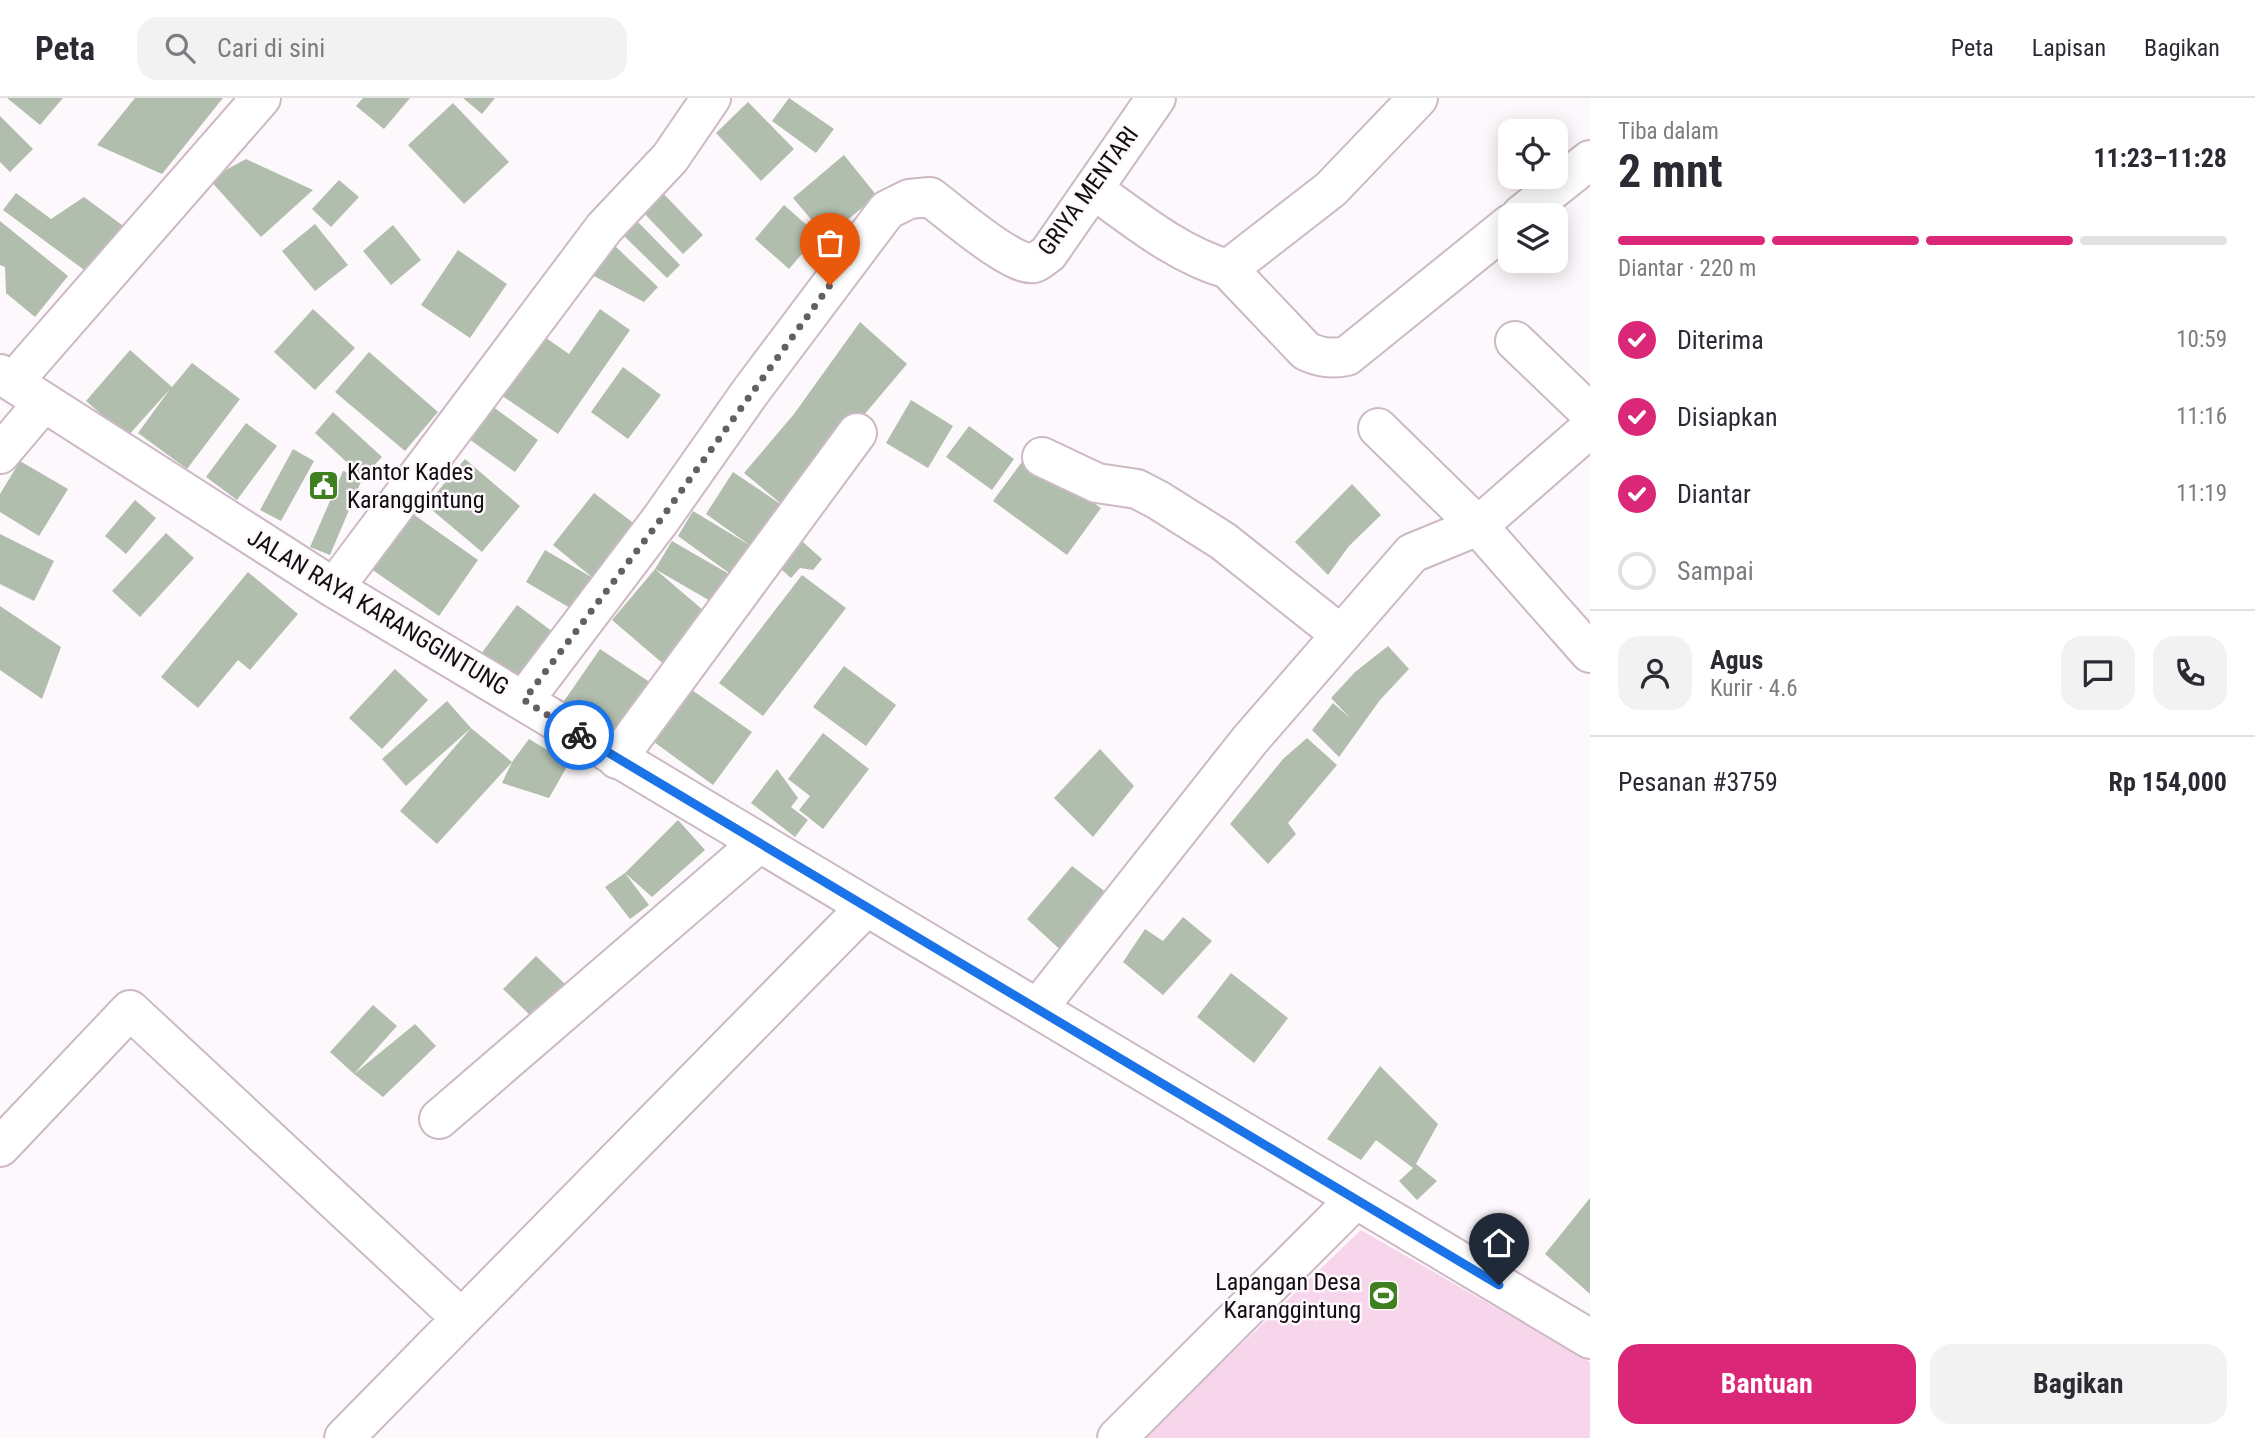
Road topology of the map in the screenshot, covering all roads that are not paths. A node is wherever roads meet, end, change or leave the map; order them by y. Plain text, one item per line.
1 (261, 98) edge
2 (711, 98) edge
3 (1156, 98) edge
4 (1404, 105) edge
5 (1590, 160) edge
6 (1093, 189) junction
7 (1536, 203) edge
8 (1498, 234) edge
9 (1228, 269) junction
10 (1515, 341) dead end
11 (6, 378) edge
12 (44, 402) junction
13 (1590, 413) edge
14 (1378, 428) dead end
15 (1590, 429) edge
16 (857, 433) dead end
17 (0, 454) edge
18 (1042, 457) dead end
19 (1478, 526) junction
20 (334, 589) junction
21 (1340, 634) junction
22 (1590, 653) edge
23 (524, 700) junction
24 (617, 759) junction
25 (758, 844) junction
26 (866, 907) junction
27 (1038, 1008) junction
28 (439, 1119) dead end
29 (0, 1147) edge
30 (1355, 1200) junction
31 (461, 1318) junction
32 (1590, 1339) edge
33 (344, 1438) edge
34 (1117, 1438) edge

1 - 11 street
2 - 20 street
3 - 6 street, GRIYA MENTARI
4 - 9 street
5 - 7 street
6 - 9 street
6 - 23 street, GRIYA MENTARI
8 - 9 street
10 - 13 street
11 - 12 street, JALAN RAYA KARANGGINTUNG
12 - 17 street
12 - 20 street, JALAN RAYA KARANGGINTUNG
14 - 19 street
15 - 19 street
16 - 24 street
18 - 21 street
19 - 21 street
19 - 22 street
20 - 23 street, JALAN RAYA KARANGGINTUNG
21 - 27 street
23 - 24 street, JALAN RAYA KARANGGINTUNG
24 - 25 street, JALAN RAYA KARANGGINTUNG
25 - 26 street, JALAN RAYA KARANGGINTUNG
25 - 28 street
26 - 27 street, JALAN RAYA KARANGGINTUNG
26 - 31 street
27 - 30 street, JALAN RAYA KARANGGINTUNG
29 - 31 street
30 - 32 street, JALAN RAYA KARANGGINTUNG
30 - 34 street
31 - 33 street

